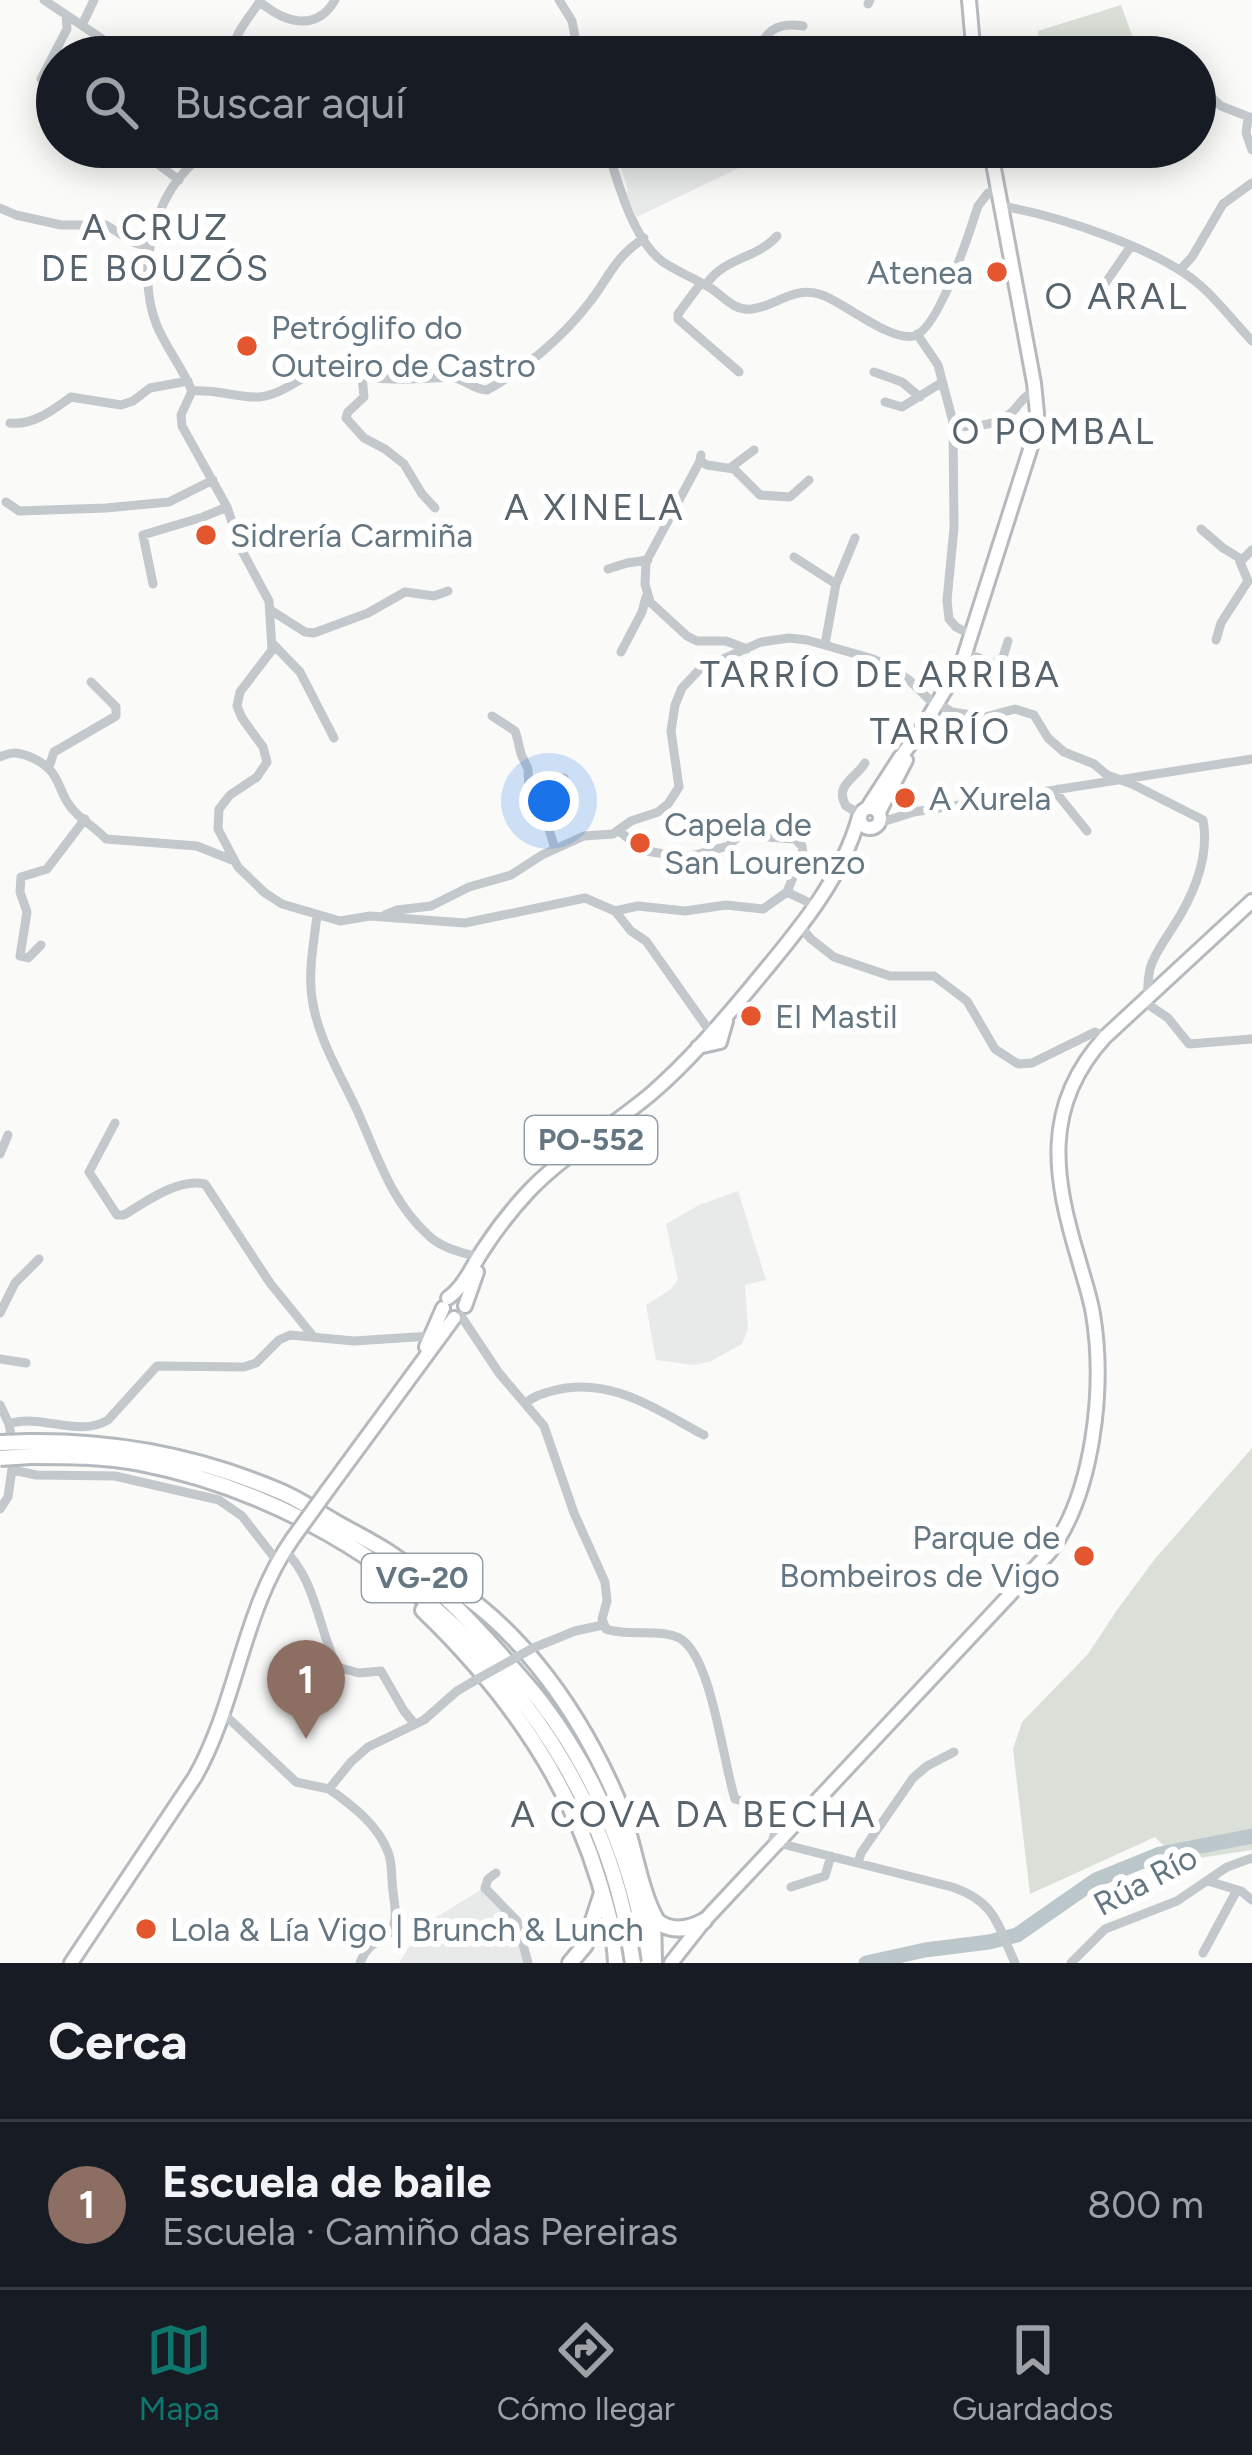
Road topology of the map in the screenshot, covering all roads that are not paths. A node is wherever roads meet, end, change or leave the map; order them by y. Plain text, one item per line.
1 (44, 0) edge
2 (94, 0) edge
3 (334, 0) edge
4 (559, 0) edge
5 (973, 0) edge
6 (260, 1) edge
7 (66, 15) junction
8 (82, 25) junction
9 (802, 26) dead end
10 (64, 36) edge
11 (98, 36) edge
12 (237, 36) edge
13 (575, 36) edge
14 (765, 36) edge
15 (973, 36) edge
16 (1216, 101) edge
17 (1250, 118) edge
18 (1252, 150) edge
19 (163, 168) edge
20 (190, 168) edge
21 (613, 168) edge
22 (994, 168) edge
23 (179, 180) junction
24 (1252, 183) edge
25 (998, 190) junction
26 (1001, 206) junction
27 (0, 208) edge
28 (777, 236) dead end
29 (644, 238) junction
30 (1131, 246) junction
31 (149, 247) junction
32 (1180, 270) junction
33 (703, 284) junction
34 (1102, 288) dead end
35 (917, 334) junction
36 (1252, 341) edge
37 (739, 372) dead end
38 (874, 372) dead end
39 (362, 376) junction
40 (941, 383) junction
41 (190, 386) junction
42 (1028, 395) dead end
43 (920, 397) junction
44 (885, 402) dead end
45 (10, 423) dead end
46 (953, 427) junction
47 (754, 450) dead end
48 (730, 468) junction
49 (213, 480) junction
50 (809, 480) dead end
51 (6, 502) dead end
52 (227, 507) junction
53 (435, 508) dead end
54 (1201, 529) dead end
55 (854, 538) dead end
56 (1252, 550) edge
57 (794, 557) dead end
58 (1241, 559) junction
59 (648, 560) junction
60 (608, 569) dead end
61 (153, 584) dead end
62 (836, 584) junction
63 (448, 592) dead end
64 (647, 595) junction
65 (272, 611) junction
66 (973, 635) junction
67 (1216, 640) dead end
68 (1008, 641) dead end
69 (272, 643) junction
70 (825, 644) junction
71 (747, 649) junction
72 (621, 652) dead end
73 (966, 653) junction
74 (91, 682) dead end
75 (938, 705) junction
76 (492, 716) dead end
77 (922, 730) junction
78 (334, 738) dead end
79 (0, 757) edge
80 (1252, 759) edge
81 (866, 763) dead end
82 (49, 767) junction
83 (564, 778) dead end
84 (1122, 779) junction
85 (1058, 789) junction
86 (573, 795) dead end
87 (551, 812) junction
88 (914, 812) junction
89 (874, 816) junction
90 (85, 818) junction
91 (548, 826) junction
92 (619, 832) junction
93 (1087, 832) dead end
94 (555, 849) junction
95 (232, 860) junction
96 (788, 892) junction
97 (1252, 901) edge
98 (814, 905) junction
99 (615, 911) junction
100 (317, 915) junction
101 (381, 917) junction
102 (800, 926) junction
103 (41, 945) dead end
104 (1145, 999) junction
105 (716, 1037) junction
106 (1105, 1037) junction
107 (1252, 1039) edge
108 (115, 1123) dead end
109 (8, 1135) dead end
110 (0, 1154) edge
111 (499, 1228) junction
112 (478, 1257) junction
113 (39, 1258) dead end
114 (454, 1309) junction
115 (0, 1313) edge
116 (1090, 1326) junction
117 (313, 1336) junction
118 (428, 1336) junction
119 (0, 1359) edge
120 (26, 1363) dead end
121 (409, 1380) junction
122 (526, 1403) junction
123 (0, 1405) edge
124 (1088, 1429) junction
125 (7, 1434) edge
126 (704, 1435) dead end
127 (30, 1449) junction
128 (8, 1465) edge
129 (0, 1509) edge
130 (357, 1551) junction
131 (392, 1555) junction
132 (280, 1556) junction
133 (603, 1624) junction
134 (224, 1714) junction
135 (414, 1723) junction
136 (954, 1752) dead end
137 (328, 1790) junction
138 (778, 1842) junction
139 (831, 1856) junction
140 (1252, 1858) edge
141 (858, 1863) junction
142 (496, 1873) dead end
143 (1207, 1880) junction
144 (791, 1887) dead end
145 (1237, 1890) junction
146 (602, 1894) junction
147 (1252, 1900) edge
148 (653, 1914) junction
149 (704, 1921) junction
150 (635, 1932) junction
151 (1203, 1953) dead end
152 (1014, 1961) edge
153 (71, 1963) edge
154 (360, 1963) edge
155 (528, 1963) edge
156 (569, 1963) edge
157 (616, 1963) edge
158 (632, 1963) edge
159 (651, 1963) edge
160 (670, 1963) edge
161 (1071, 1963) edge

1 - 7 street
2 - 8 street
3 - 6 street
4 - 13 street
5 - 15 main road
6 - 12 street
7 - 8 street
7 - 10 street
8 - 11 street
9 - 14 street
16 - 17 street
17 - 18 street
19 - 23 street
20 - 23 street
21 - 29 street
22 - 25 main road
23 - 31 street
24 - 32 street
25 - 26 main road
25 - 35 street
26 - 30 street
26 - 66 main road
27 - 31 street
28 - 33 street
29 - 33 street
29 - 39 street
30 - 32 street
30 - 34 street
31 - 41 street
32 - 36 street
33 - 35 street
33 - 37 street
35 - 40 street
38 - 43 street
39 - 41 street
39 - 53 street
40 - 43 street
40 - 46 street
41 - 45 street
41 - 49 street
42 - 46 street
43 - 44 street
46 - 66 street
47 - 48 street
48 - 50 street
48 - 59 street
49 - 51 street
49 - 52 street
52 - 61 street
52 - 65 street
54 - 58 street
55 - 62 street
56 - 58 street
57 - 62 street
58 - 67 street
59 - 60 street
59 - 64 street
62 - 70 street
63 - 65 street
64 - 71 street
64 - 72 street
65 - 69 street
66 - 73 main road
68 - 73 street
69 - 78 street
69 - 95 street
70 - 71 street
70 - 75 street
71 - 92 street
73 - 75 main road
74 - 82 street
75 - 77 main road
75 - 84 street
76 - 91 street
77 - 89 main road
77 - 89 main road
79 - 82 street
80 - 84 street
81 - 89 street
82 - 90 street
83 - 87 street
84 - 85 street
84 - 104 street
85 - 88 street
85 - 93 street
86 - 87 street
87 - 91 street
88 - 89 street
88 - 89 street
89 - 98 main road
90 - 95 street
90 - 103 street
91 - 94 street
92 - 94 street
92 - 96 street
94 - 101 street
95 - 100 street
96 - 98 street
96 - 99 street
97 - 104 main road
98 - 102 main road
99 - 101 street
99 - 105 street
100 - 101 street
100 - 112 street
102 - 105 main road
102 - 106 street
104 - 106 main road
104 - 107 street
105 - 111 main road, PO-552
106 - 116 main road
108 - 117 street
109 - 110 street
111 - 112 main road, PO-552
111 - 114 main road, PO-552
112 - 114 main road, PO-552
113 - 115 street
114 - 118 main road, PO-552
114 - 121 main road, PO-552
114 - 122 street
116 - 124 main road
116 - 124 main road
117 - 118 street
117 - 125 street
118 - 121 main road, PO-552
119 - 120 street
121 - 132 main road, PO-552, bridge
122 - 126 street
122 - 133 street
123 - 125 street
124 - 138 main road
125 - 127 highway, VG-20, bridge
127 - 128 highway, VG-20, bridge
127 - 130 highway, VG-20
127 - 131 highway, VG-20
128 - 129 street
128 - 132 street
130 - 146 highway
130 - 150 highway, VG-20
131 - 148 highway
131 - 150 highway, VG-20
132 - 134 main road, PO-552
132 - 135 street
133 - 135 street, bridge
133 - 138 street
134 - 137 street
134 - 153 main road, PO-552
135 - 137 street
136 - 141 street
137 - 154 street
138 - 139 street
138 - 149 main road
139 - 141 street
139 - 144 street
140 - 143 street, Rúa Río
141 - 152 street
142 - 155 street
143 - 145 street
143 - 161 street, Rúa Río
145 - 147 street
145 - 151 street
146 - 156 highway
146 - 157 highway
148 - 149 highway
148 - 159 highway
149 - 160 main road
150 - 158 highway, VG-20, bridge
150 - 159 highway, VG-20

